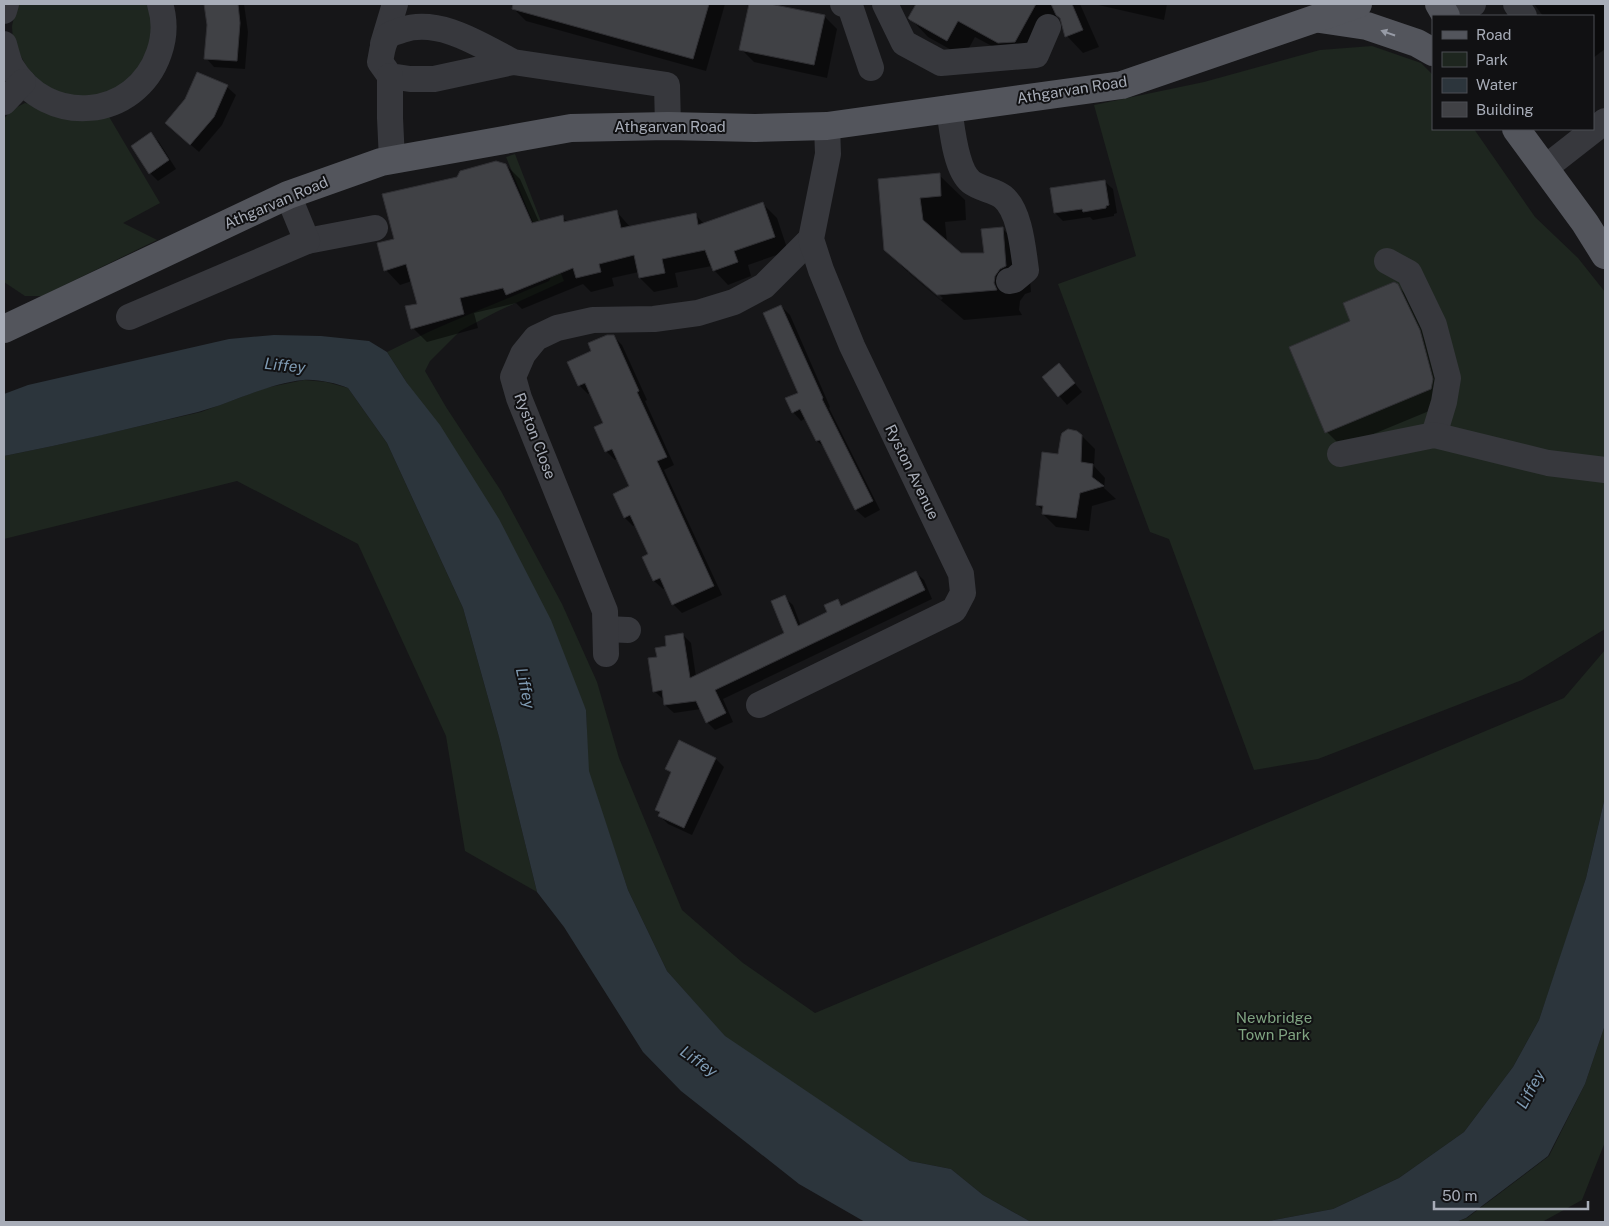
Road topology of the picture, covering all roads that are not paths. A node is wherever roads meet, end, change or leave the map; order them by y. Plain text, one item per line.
1 (6, 4) edge
2 (160, 4) edge
3 (395, 4) edge
4 (843, 4) edge
5 (885, 4) edge
6 (1358, 4) edge
7 (1439, 4) edge
8 (1473, 4) edge
9 (1516, 4) edge
10 (4, 11) edge
11 (1445, 15) edge
12 (1457, 15) edge
13 (1523, 15) edge
14 (1315, 18) junction
15 (1048, 27) dead end
16 (4, 44) edge
17 (383, 44) junction
18 (1432, 51) edge
19 (513, 62) junction
20 (871, 68) dead end
21 (390, 76) junction
22 (22, 82) junction
23 (4, 102) edge
24 (949, 108) junction
25 (1605, 121) edge
26 (668, 126) junction
27 (827, 126) junction
28 (1517, 130) edge
29 (1594, 130) edge
30 (1594, 130) edge
31 (392, 160) junction
32 (1545, 168) junction
33 (288, 195) junction
34 (375, 228) dead end
35 (811, 238) junction
36 (307, 241) junction
37 (1605, 255) edge
38 (1387, 261) dead end
39 (1010, 281) dead end
40 (128, 317) dead end
41 (4, 329) edge
42 (1434, 435) junction
43 (1340, 454) dead end
44 (1605, 470) edge
45 (613, 638) dead end
46 (759, 705) dead end

1 - 10 street
2 - 22 street
3 - 17 street
4 - 20 street
5 - 15 street
6 - 14 main road, Athgarvan Road
7 - 11 main road
8 - 12 street
9 - 13 street
18 -> 14 main road
14 - 24 main road, Athgarvan Road
16 - 22 street
17 - 19 street
17 - 21 street
19 - 21 street
19 - 26 street
21 - 31 street
22 - 23 street
24 - 27 main road, Athgarvan Road
24 - 39 street
25 - 30 street
26 - 27 main road, Athgarvan Road
26 - 31 main road, Athgarvan Road
27 - 35 street, Ryston Avenue
28 - 32 main road
29 - 32 street
31 - 33 main road, Athgarvan Road
32 - 37 main road
33 - 36 street
33 - 41 main road, Athgarvan Road
34 - 36 street
35 - 45 street, Ryston Close
35 - 46 street, Ryston Avenue
36 - 40 street
38 - 42 street
42 - 43 street
42 - 44 street

